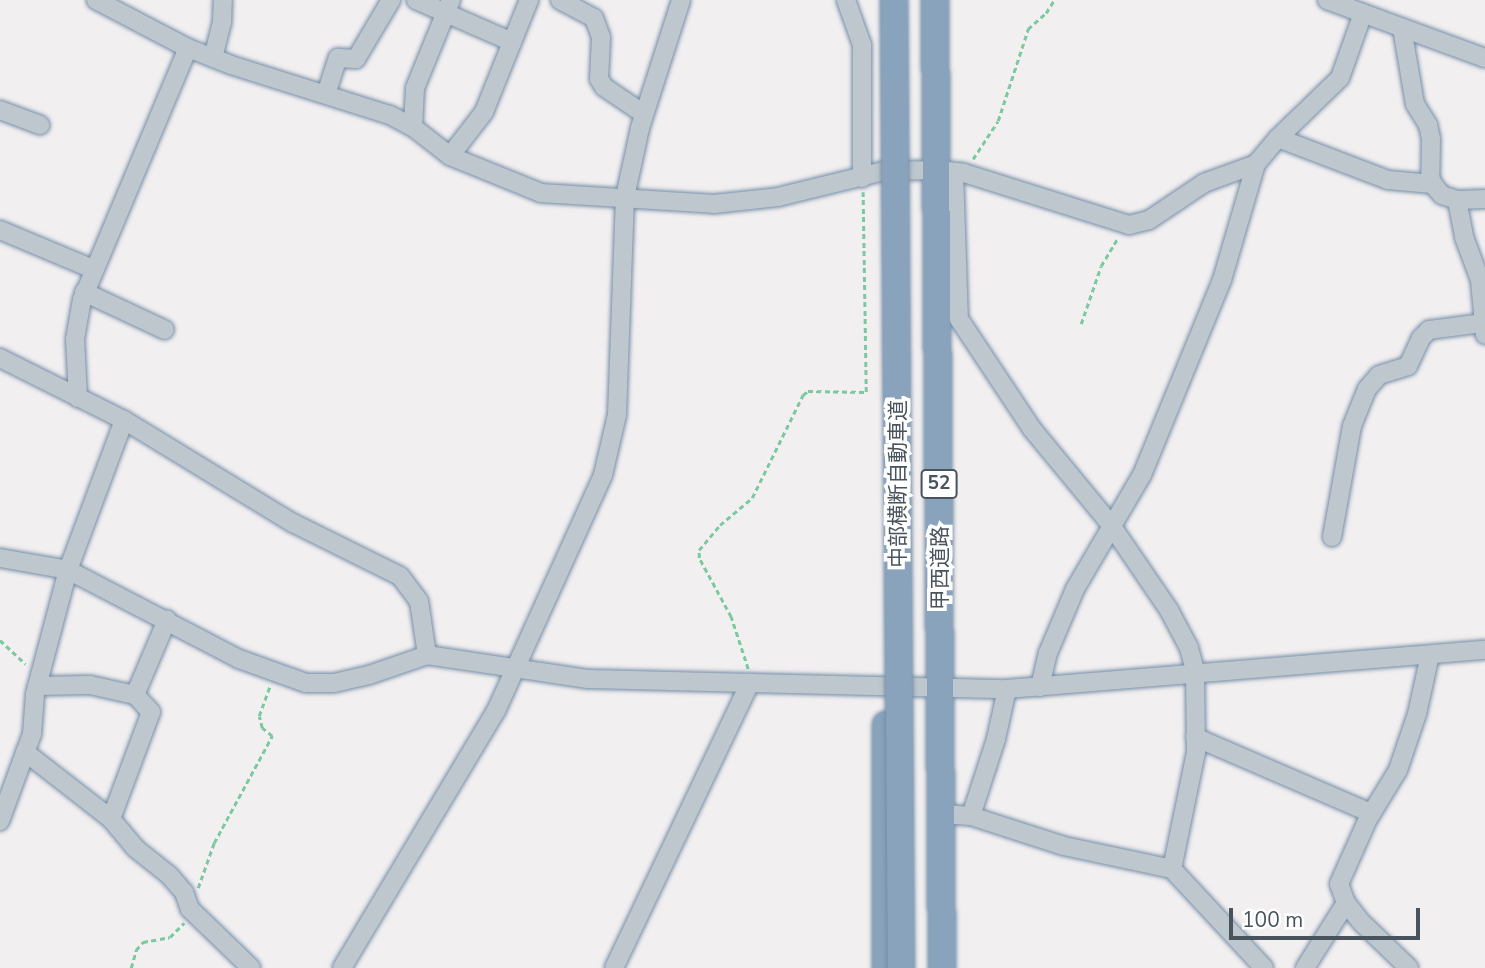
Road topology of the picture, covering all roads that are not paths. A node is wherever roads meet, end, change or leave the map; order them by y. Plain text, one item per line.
1 (96, 0) edge
2 (223, 0) edge
3 (391, 0) edge
4 (416, 0) edge
5 (529, 0) edge
6 (559, 0) edge
7 (681, 0) edge
8 (846, 0) edge
9 (881, 0) edge
10 (894, 0) edge
11 (904, 0) edge
12 (935, 0) edge
13 (1328, 0) edge
14 (448, 6) edge
15 (1363, 13) junction
16 (1402, 28) junction
17 (512, 42) junction
18 (188, 48) junction
19 (213, 58) junction
20 (1485, 58) edge
21 (326, 94) junction
22 (0, 110) edge
23 (644, 114) junction
24 (40, 125) dead end
25 (413, 127) junction
26 (1278, 138) junction
27 (450, 156) junction
28 (1256, 164) junction
29 (952, 172) junction
30 (873, 175) junction
31 (1433, 184) junction
32 (625, 197) junction
33 (1485, 199) edge
34 (1457, 200) junction
35 (0, 230) edge
36 (1480, 263) edge
37 (93, 269) junction
38 (85, 292) junction
39 (1484, 329) edge
40 (165, 330) dead end
41 (0, 358) edge
42 (78, 398) junction
43 (124, 419) junction
44 (1111, 525) junction
45 (1332, 537) dead end
46 (0, 558) edge
47 (68, 570) junction
48 (167, 620) junction
49 (1485, 650) edge
50 (427, 655) junction
51 (1430, 655) junction
52 (516, 668) junction
53 (1195, 671) junction
54 (38, 682) junction
55 (750, 683) junction
56 (886, 687) junction
57 (1040, 687) junction
58 (940, 688) junction
59 (1007, 689) junction
60 (135, 695) junction
61 (1195, 737) junction
62 (25, 752) junction
63 (1371, 813) junction
64 (943, 814) junction
65 (971, 816) junction
66 (111, 820) junction
67 (0, 821) edge
68 (1172, 869) junction
69 (1346, 903) junction
70 (251, 968) edge
71 (342, 968) edge
72 (614, 968) edge
73 (887, 968) edge
74 (901, 968) edge
75 (910, 968) edge
76 (942, 968) edge
77 (1264, 968) edge
78 (1305, 968) edge
79 (1409, 968) edge

1 - 18 street
2 - 19 street
3 - 21 street
4 - 14 street
5 - 17 street
6 - 23 street
7 - 23 street
8 - 30 street
9 - 30 highway
10 - 74 highway, 中部横断自動車道, bridge
11 - 75 highway, 中部横断自動車道
12 - 29 highway, 甲西道路 / 52
13 - 15 street
14 - 17 street
14 - 25 street
15 - 16 street
15 - 26 street
16 - 20 street
16 - 31 street
17 - 27 street
18 - 19 street
18 - 37 street
19 - 21 street
21 - 25 street
22 - 24 street
23 - 32 street
25 - 27 street
26 - 28 street
26 - 31 street
27 - 32 street
28 - 29 street
28 - 44 street
29 - 30 street
29 - 44 street
29 - 58 highway, 甲西道路 / 52
30 - 32 street
30 - 56 highway
31 - 34 street
32 - 52 street
33 - 34 street
34 - 36 street
35 - 37 street
36 - 39 street
37 - 38 street
38 - 40 street
38 - 42 street
39 - 45 street
41 - 42 street
42 - 43 street
43 - 47 street
43 - 50 street
44 - 53 street
44 - 57 street
46 - 47 street
47 - 48 street
47 - 54 street
48 - 50 street
48 - 60 street
49 - 51 street
50 - 52 street
51 - 53 street
51 - 63 street
52 - 55 street
52 - 71 street
53 - 57 street
53 - 61 street
54 - 60 street
54 - 62 street
55 - 56 street
55 - 72 street
56 - 58 street
56 - 73 highway
57 - 59 street
58 - 59 street
58 - 64 highway, 甲西道路 / 52
59 - 65 street
60 - 66 street
61 - 63 street
61 - 68 street
62 - 66 street
62 - 67 street
63 - 69 street
64 - 65 street
64 - 76 highway, 甲西道路 / 52
65 - 68 street
66 - 70 street
68 - 77 street
69 - 78 street
69 - 79 street

